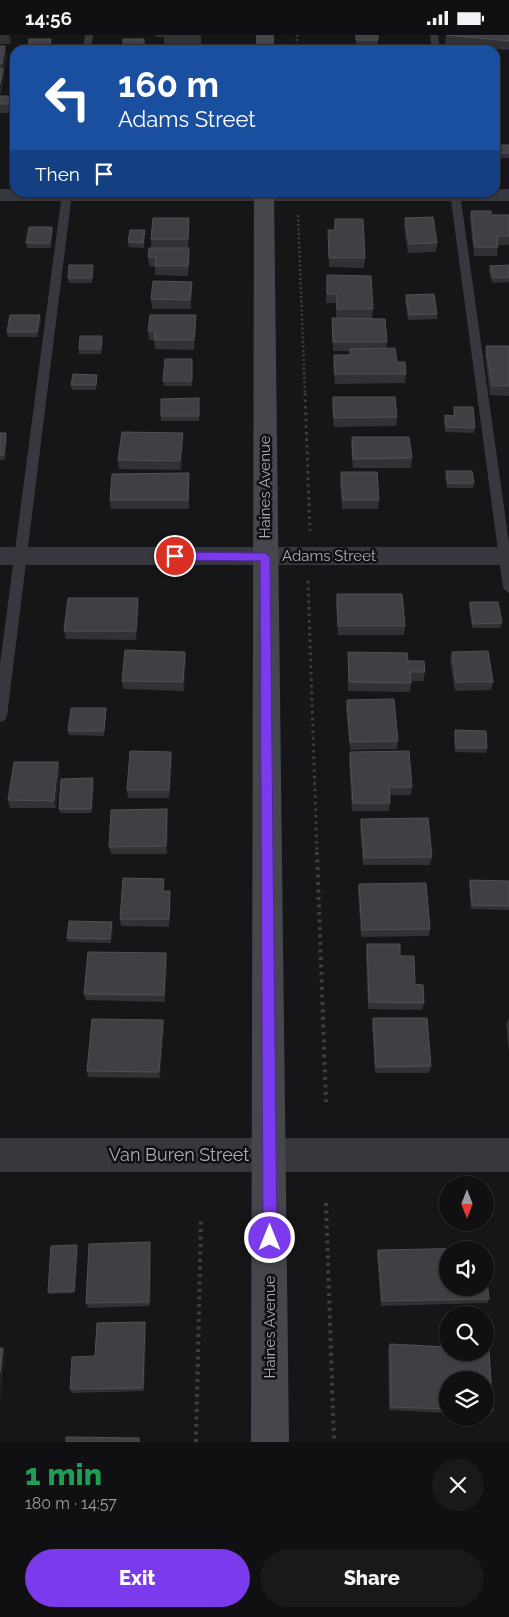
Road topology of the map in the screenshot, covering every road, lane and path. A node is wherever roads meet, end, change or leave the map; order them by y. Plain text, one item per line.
1 (66, 197) edge
2 (264, 197) edge
3 (455, 197) edge
4 (298, 211) dead end
5 (310, 532) dead end
6 (10, 556) edge
7 (507, 556) edge
8 (265, 557) junction
9 (308, 578) dead end
10 (509, 588) edge
11 (0, 716) edge
12 (326, 1103) dead end
13 (269, 1154) junction
14 (0, 1155) edge
15 (509, 1155) edge
16 (326, 1203) dead end
17 (201, 1221) dead end
18 (196, 1442) edge
19 (270, 1442) edge
20 (334, 1442) edge

1 - 6 lane
2 - 8 main road, Haines Avenue
3 - 7 lane
4 - 5 path
6 - 8 street, Adams Street
6 - 11 lane
7 - 8 street, Adams Street
7 - 10 lane
8 - 13 main road, Haines Avenue
9 - 12 path
13 - 14 street, Van Buren Street
13 - 15 street, Van Buren Street
13 - 19 main road, Haines Avenue
16 - 20 path
17 - 18 path

